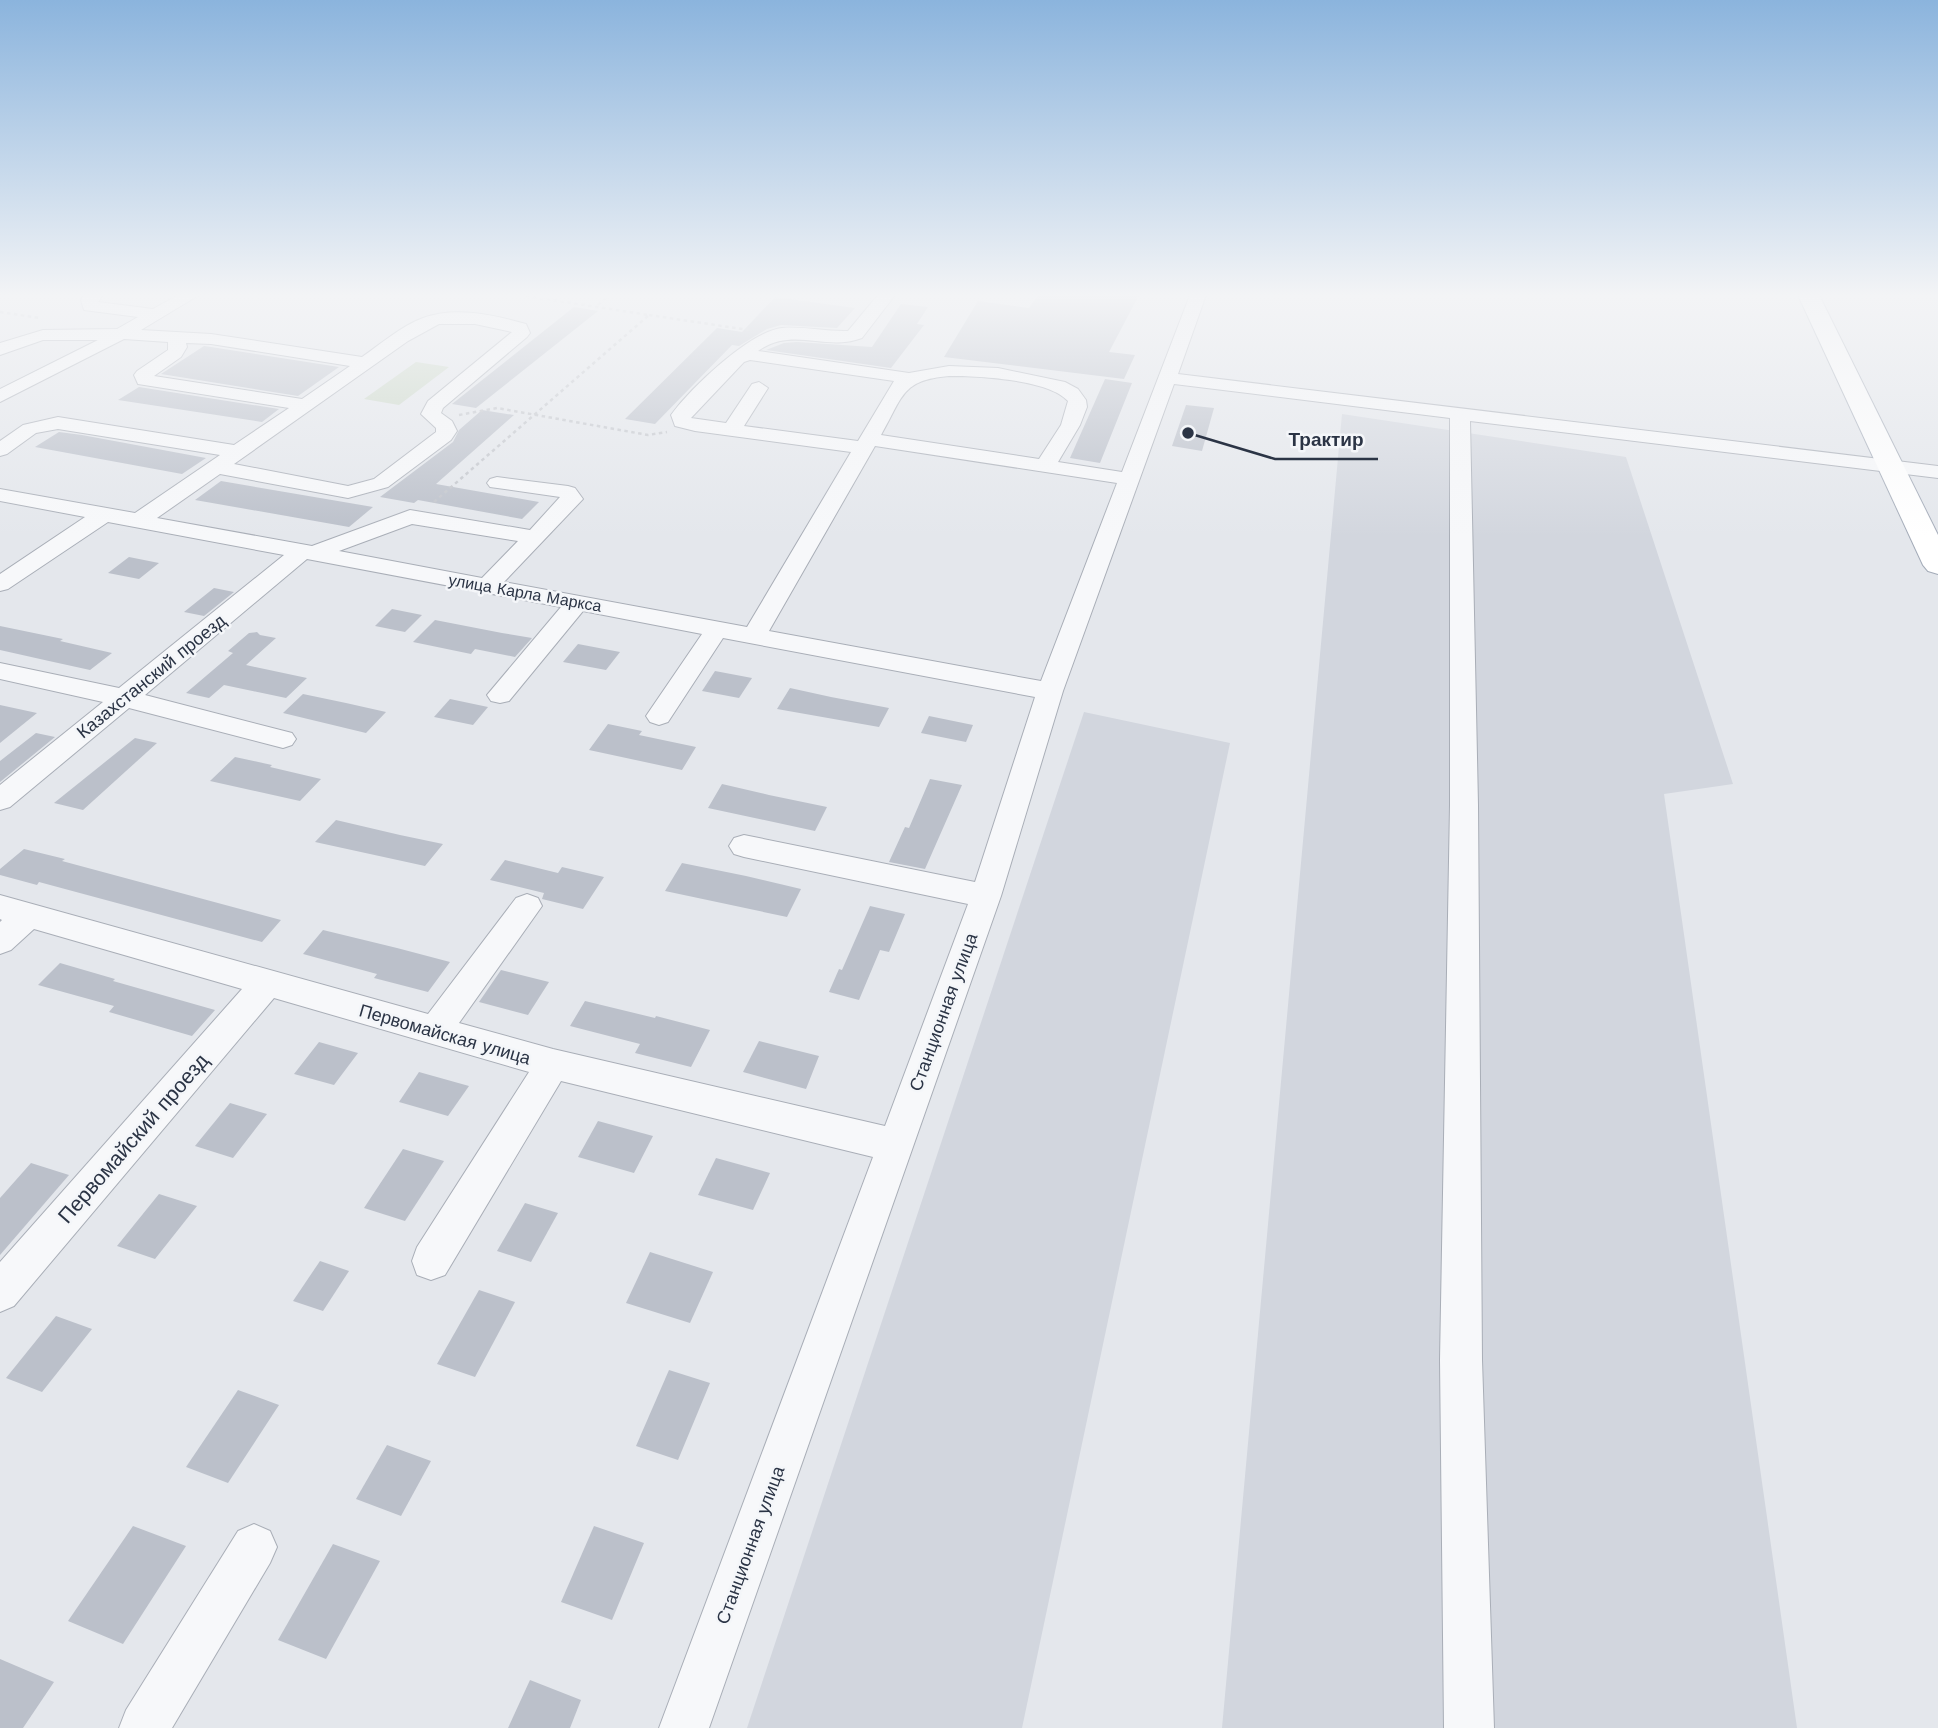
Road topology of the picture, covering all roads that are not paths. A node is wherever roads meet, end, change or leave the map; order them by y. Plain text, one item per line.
1 (40, 376) edge
2 (143, 376) edge
3 (348, 376) edge
4 (470, 376) edge
5 (720, 376) edge
6 (893, 376) edge
7 (922, 376) edge
8 (1002, 376) edge
9 (1846, 376) edge
10 (909, 378) junction
11 (1169, 378) joint
12 (759, 387) dead end
13 (0, 396) edge
14 (306, 405) junction
15 (1460, 414) junction
16 (732, 431) junction
17 (867, 444) junction
18 (0, 450) edge
19 (238, 452) junction
20 (1889, 466) junction
21 (216, 467) junction
22 (1044, 467) junction
23 (1938, 472) edge
24 (1130, 479) junction
25 (498, 482) dead end
26 (0, 495) edge
27 (105, 514) junction
28 (138, 521) junction
29 (535, 537) junction
30 (307, 553) junction
31 (1938, 565) edge
32 (0, 584) edge
33 (486, 586) junction
34 (577, 603) junction
35 (717, 629) junction
36 (754, 636) junction
37 (0, 671) edge
38 (1050, 691) junction
39 (500, 695) dead end
40 (124, 698) junction
41 (659, 716) dead end
42 (283, 739) dead end
43 (0, 800) edge
44 (744, 846) dead end
45 (986, 896) junction
46 (527, 906) dead end
47 (14, 911) edge
48 (0, 941) edge
49 (266, 984) junction
50 (435, 1030) junction
51 (553, 1064) junction
52 (894, 1146) junction
53 (431, 1261) dead end
54 (0, 1292) edge
55 (254, 1547) dead end
56 (144, 1728) edge
57 (684, 1728) edge
58 (1469, 1728) edge

1 - 13 street
2 - 14 street
3 - 14 street
4 - 21 street
5 - 16 street
6 - 10 street
7 - 10 street
8 - 22 street
9 - 20 main road
10 - 17 street
11 - 15 street
11 - 24 street, Станционная улица
12 - 16 street
14 - 19 street
15 - 20 street
15 - 58 street
16 - 17 street
17 - 22 street
17 - 36 street
18 - 19 street
19 - 21 street
20 - 23 street
20 - 31 main road
21 - 28 street
22 - 24 street
24 - 38 street, Станционная улица
25 - 29 street
26 - 27 street, улица Карла Маркса
27 - 28 street, улица Карла Маркса
27 - 32 street
28 - 30 street, улица Карла Маркса
29 - 30 street, Казахстанский проезд
29 - 33 street
30 - 33 street, улица Карла Маркса
30 - 40 street, Казахстанский проезд
33 - 34 street, улица Карла Маркса
34 - 35 street, улица Карла Маркса
34 - 39 street
35 - 36 street, улица Карла Маркса
35 - 41 street
36 - 38 street, улица Карла Маркса
37 - 40 street
38 - 45 street, Станционная улица
40 - 42 street
40 - 43 street, Казахстанский проезд
44 - 45 street
45 - 52 street, Станционная улица
46 - 50 street
47 - 48 street
47 - 49 street, Первомайская улица
49 - 50 street, Первомайская улица
49 - 54 street, Первомайский проезд
50 - 51 street, Первомайская улица
51 - 52 street, Первомайская улица
51 - 53 street
52 - 57 street, Станционная улица
55 - 56 street

